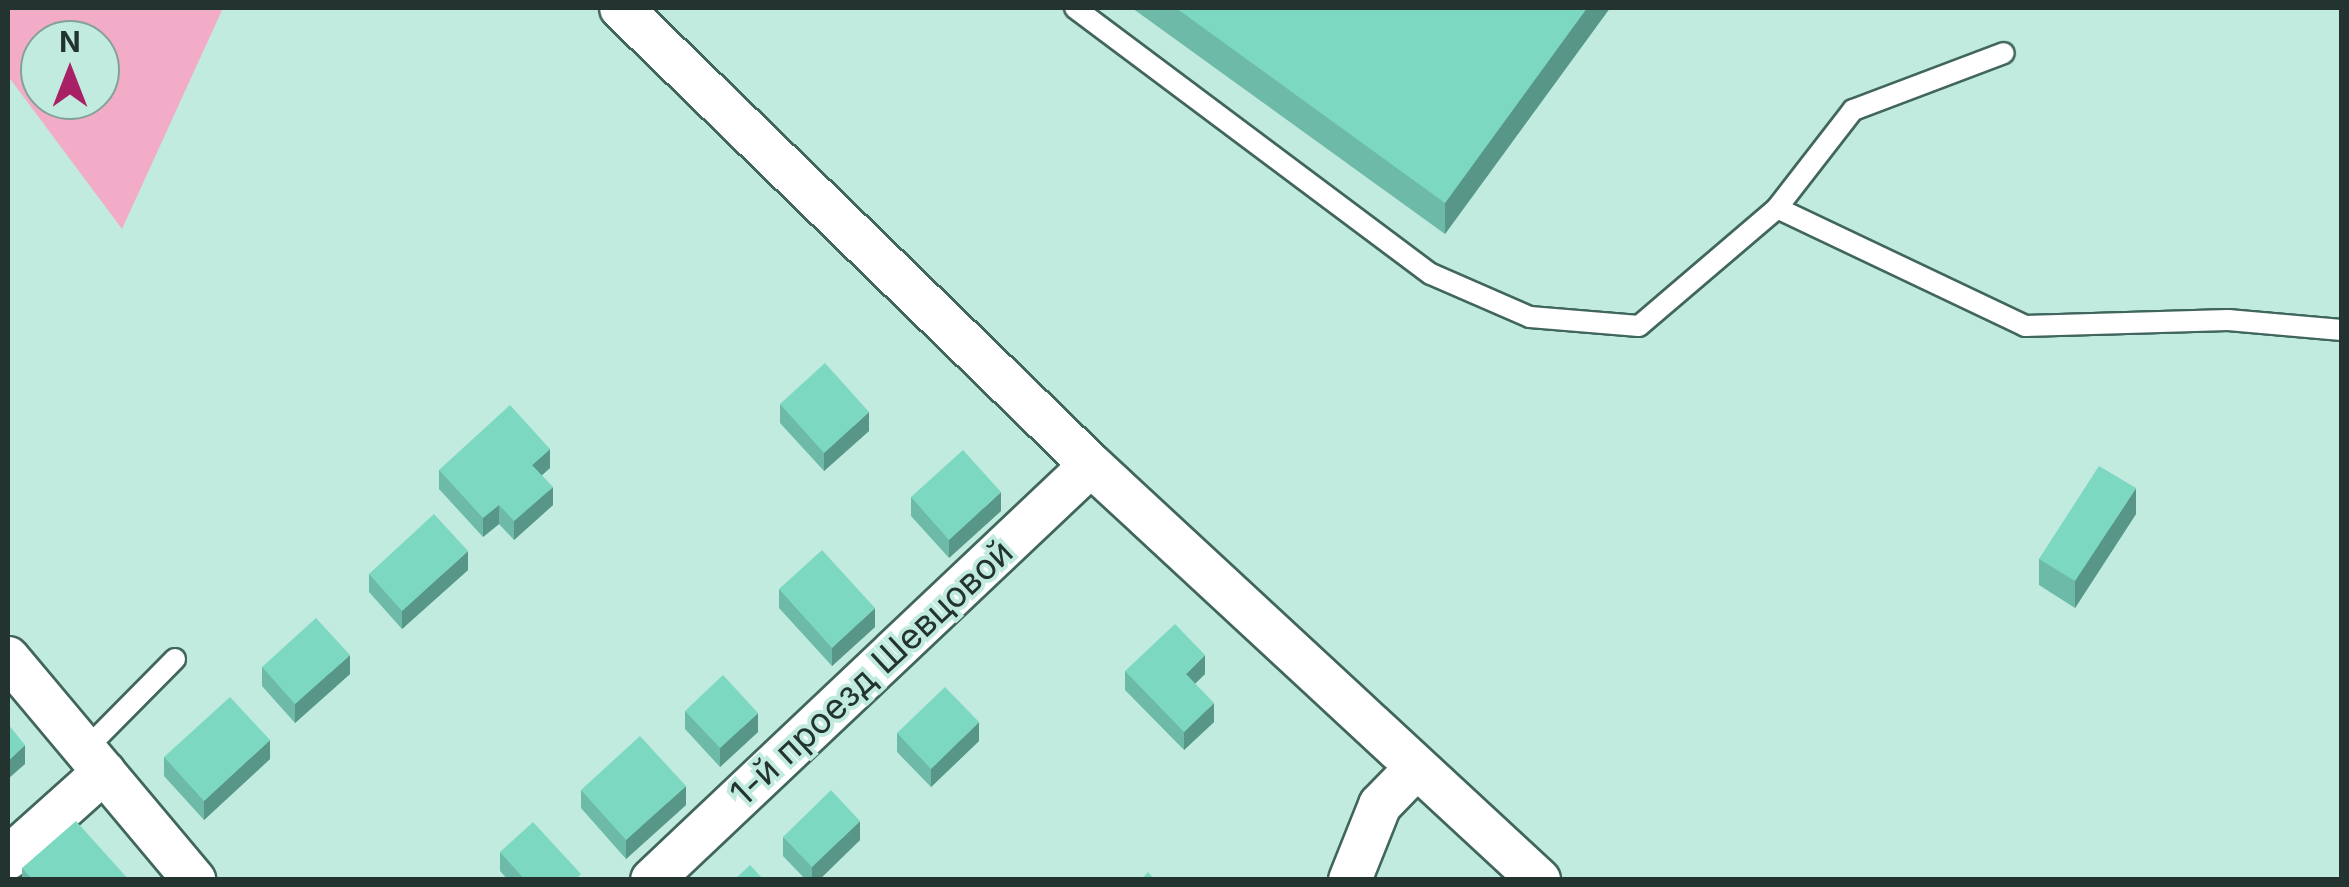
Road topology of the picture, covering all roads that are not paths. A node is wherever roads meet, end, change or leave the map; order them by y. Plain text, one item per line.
1 (620, 8) edge
2 (1075, 8) edge
3 (2004, 53) dead end
4 (1776, 208) junction
5 (2342, 330) edge
6 (1091, 465) junction
7 (8, 658) edge
8 (175, 659) dead end
9 (94, 761) junction
10 (1414, 770) junction
11 (8, 858) edge
12 (194, 880) edge
13 (652, 880) edge
14 (1350, 880) edge
15 (1539, 880) edge

1 - 6 street
2 - 4 lane
3 - 4 lane
4 - 5 lane
6 - 10 street
6 - 13 street, 1-й проезд Шевцовой
7 - 9 street
8 - 9 lane
9 - 11 street
9 - 12 street
10 - 14 street
10 - 15 street

